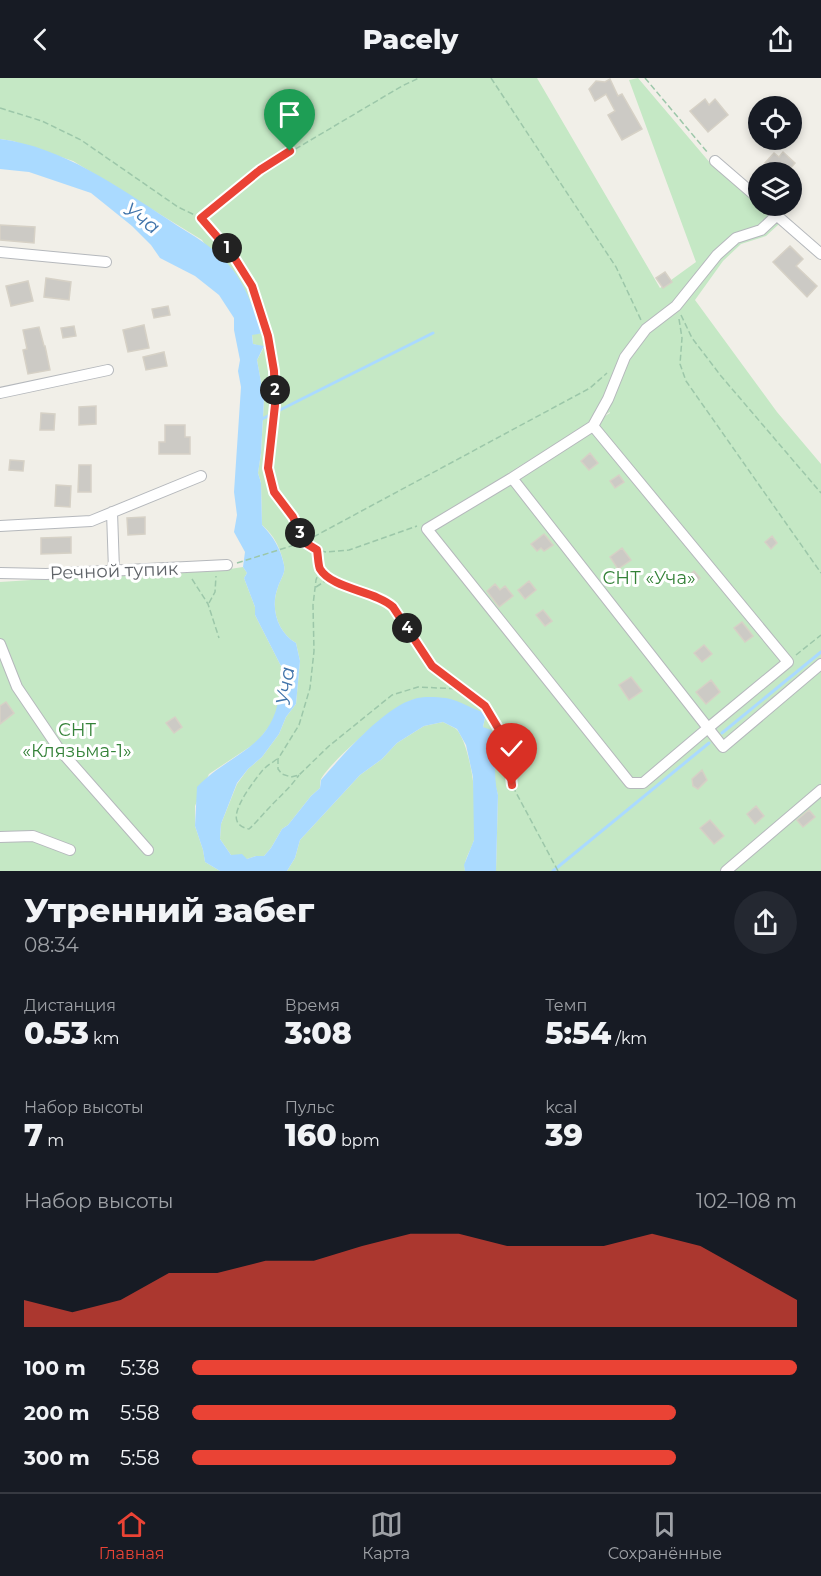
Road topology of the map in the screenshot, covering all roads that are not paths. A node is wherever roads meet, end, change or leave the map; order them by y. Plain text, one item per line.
1 (715, 160) road end
2 (748, 190) edge
3 (776, 216) edge
4 (778, 216) edge
5 (0, 252) edge
6 (821, 254) edge
7 (106, 262) dead end
8 (108, 370) dead end
9 (0, 393) edge
10 (593, 426) junction
11 (201, 476) dead end
12 (512, 478) junction
13 (112, 512) junction
14 (0, 526) edge
15 (222, 566) road end
16 (114, 570) junction
17 (0, 573) edge
18 (0, 644) edge
19 (821, 664) edge
20 (708, 728) junction
21 (821, 790) edge
22 (0, 837) edge
23 (70, 850) dead end
24 (148, 850) dead end
25 (726, 871) edge

1 - 2 street
3 - 10 street
4 - 6 street
5 - 7 street
8 - 9 street
10 - 12 street
10 - 20 street
11 - 13 street
12 - 20 street
12 - 20 street
13 - 14 street
13 - 16 street
15 - 16 street, Речной тупик
16 - 17 street, Речной тупик
18 - 24 street
19 - 20 street
21 - 25 street
22 - 23 street

